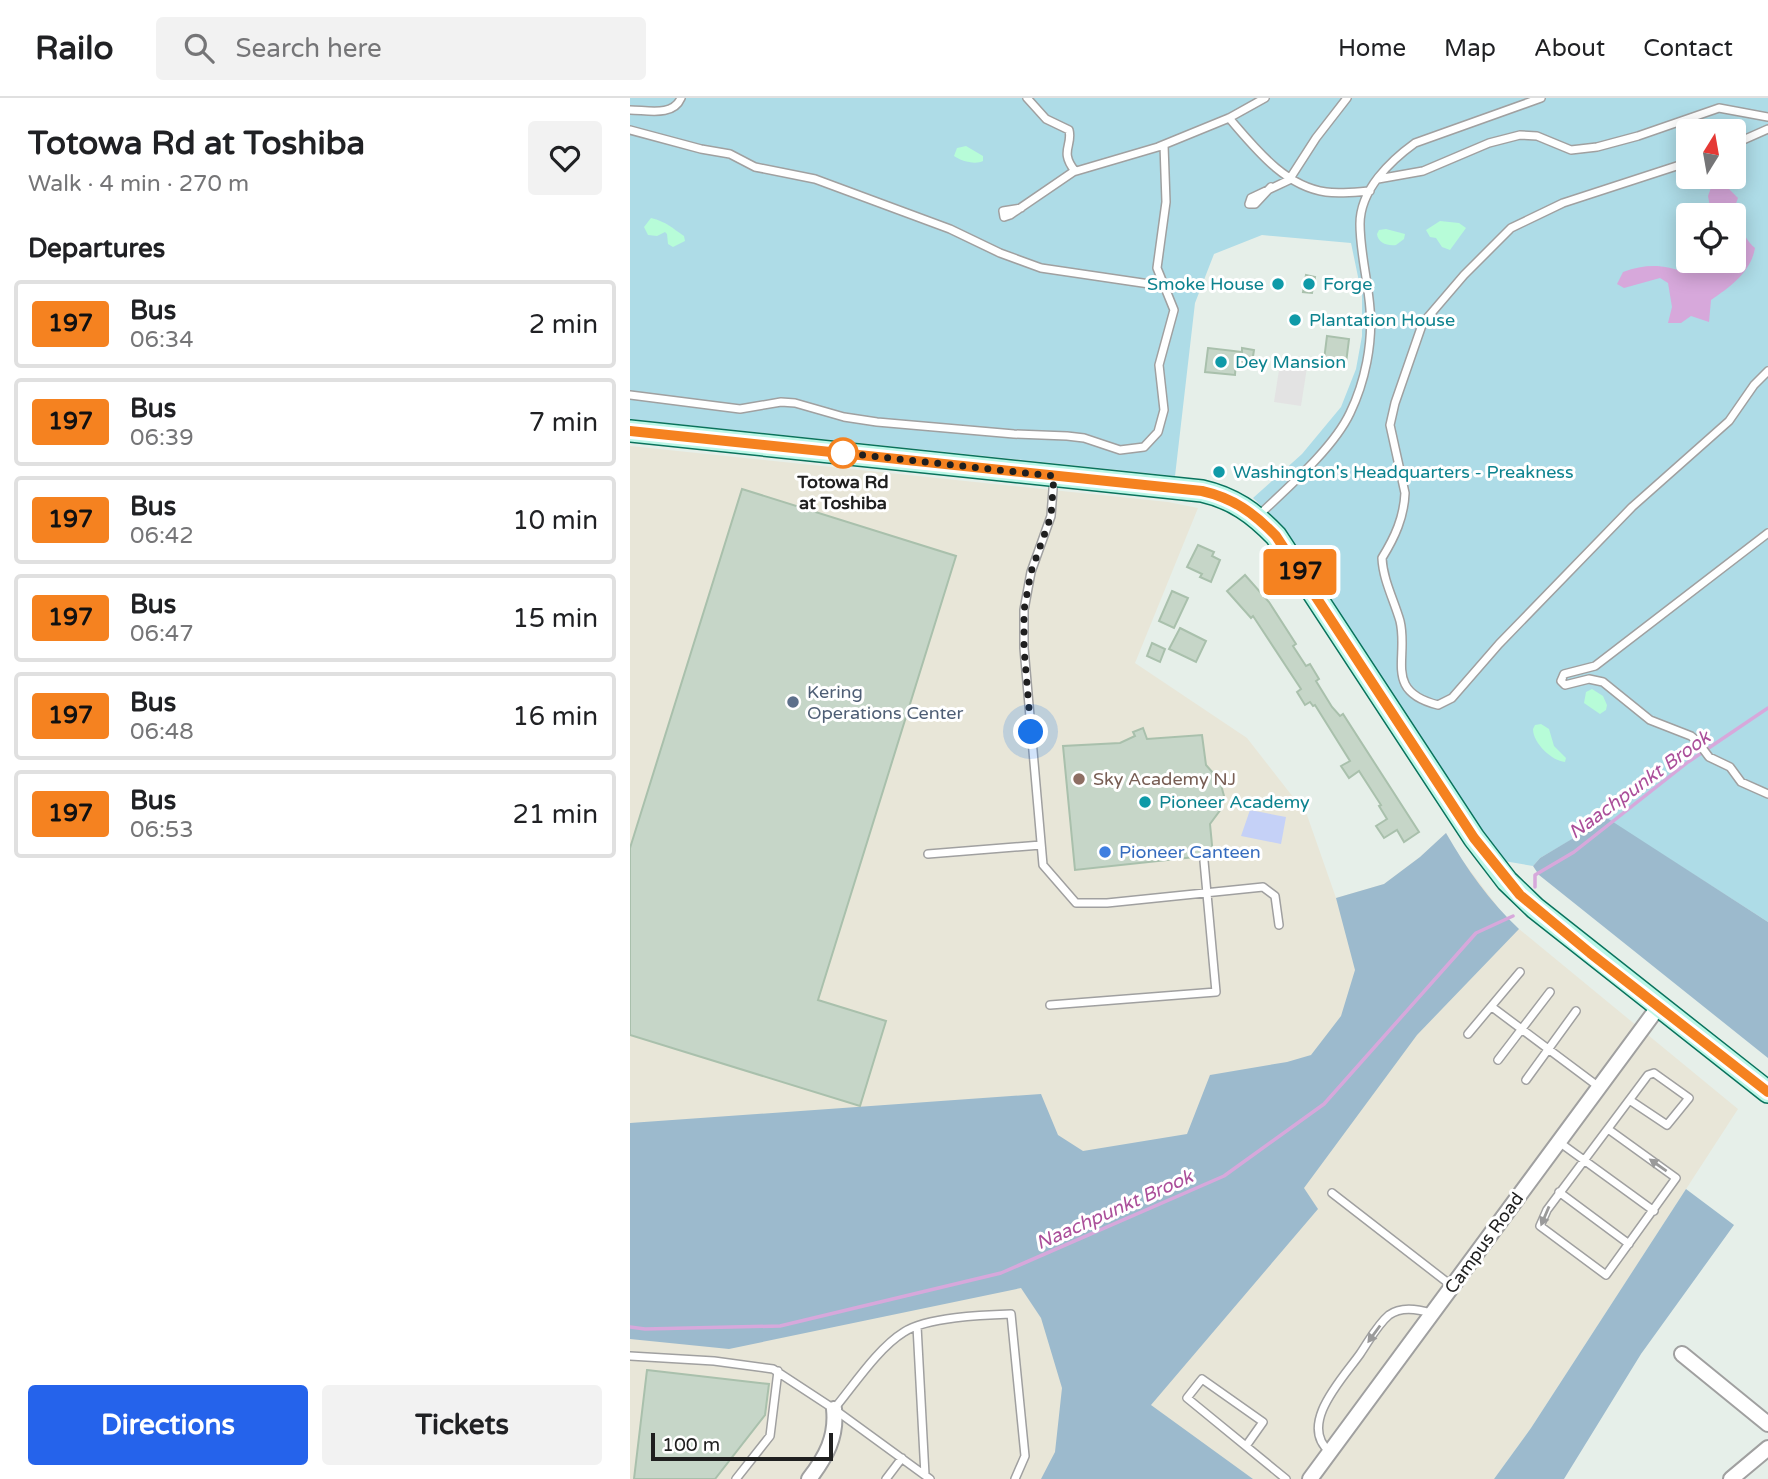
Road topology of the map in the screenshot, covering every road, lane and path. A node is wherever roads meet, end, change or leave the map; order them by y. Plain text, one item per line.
1 (681, 98) edge
2 (1027, 98) edge
3 (1265, 98) edge
4 (1347, 98) edge
5 (1541, 98) edge
6 (630, 110) edge
7 (1768, 117) edge
8 (1229, 118) junction
9 (1768, 129) edge
10 (630, 130) edge
11 (1746, 139) edge
12 (1164, 145) junction
13 (1676, 166) edge
14 (1075, 171) junction
15 (1290, 177) junction
16 (1378, 179) junction
17 (1271, 187) dead end
18 (1370, 191) junction
19 (1021, 208) dead end
20 (1164, 286) junction
21 (1768, 371) edge
22 (630, 395) edge
23 (633, 434) edge
24 (1054, 476) junction
25 (1257, 517) junction
26 (1768, 533) edge
27 (1768, 794) edge
28 (1041, 845) junction
29 (928, 854) dead end
30 (1204, 861) dead end
31 (1206, 892) junction
32 (1279, 925) dead end
33 (1520, 972) dead end
34 (1550, 992) dead end
35 (1049, 1005) dead end
36 (1659, 1006) junction
37 (1492, 1007) junction
38 (1576, 1011) dead end
39 (1522, 1029) junction
40 (1468, 1034) dead end
41 (1550, 1049) junction
42 (1499, 1060) dead end
43 (1526, 1080) dead end
44 (1599, 1087) junction
45 (1768, 1092) edge
46 (1631, 1101) junction
47 (1608, 1129) junction
48 (1558, 1142) junction
49 (1583, 1159) junction
50 (1559, 1192) junction
51 (1332, 1193) dead end
52 (1654, 1211) junction
53 (1629, 1244) junction
54 (1452, 1286) junction
55 (1432, 1314) junction
56 (917, 1326) junction
57 (1682, 1354) dead end
58 (630, 1356) edge
59 (778, 1371) junction
60 (834, 1409) junction
61 (1768, 1424) edge
62 (1246, 1446) junction
63 (1768, 1448) edge
64 (1330, 1452) junction
65 (902, 1458) junction
66 (928, 1477) edge
67 (736, 1479) edge
68 (809, 1479) edge
69 (886, 1479) edge
70 (1015, 1479) edge
71 (1286, 1479) edge
72 (1310, 1479) edge
73 (1731, 1479) edge

1 - 6 lane
2 - 14 lane
3 - 8 lane
4 - 15 lane
5 - 16 lane
7 - 16 lane
8 - 12 lane
8 - 15 lane
9 - 11 lane
10 - 20 lane
12 - 14 lane
12 - 20 lane
13 - 21 lane
14 - 19 lane
15 - 17 lane
15 - 18 lane
16 - 18 lane
18 - 25 lane
20 - 22 lane
23 - 24 main road
24 - 25 main road
24 - 28 lane
25 - 36 main road
26 - 27 lane
28 - 29 lane
28 - 31 lane
30 - 31 lane
31 - 32 lane
31 - 35 lane
33 - 37 lane
34 - 39 lane
36 - 44 street, Campus Road
36 - 45 main road
37 - 39 lane
37 - 40 lane
38 - 41 lane
39 - 41 lane
39 - 42 lane
41 - 43 lane
41 - 44 lane
44 - 48 street, Campus Road
46 - 46 lane
46 - 47 lane
47 - 49 lane
52 -> 47 lane
48 - 49 lane
48 - 54 street, Campus Road
49 - 50 lane
49 - 52 lane
50 - 53 lane
50 -> 53 lane
51 - 54 lane
52 - 53 lane
54 - 55 street, Campus Road
55 - 64 street, Campus Road
55 -> 64 lane
56 - 60 lane
56 - 66 lane
56 - 70 lane
57 - 61 street
58 - 59 lane
59 - 60 lane
59 - 67 lane
60 - 65 lane
60 - 68 street
62 - 62 lane
62 - 71 lane
63 - 73 street
64 - 72 street, Campus Road
65 - 66 lane
65 - 69 lane

